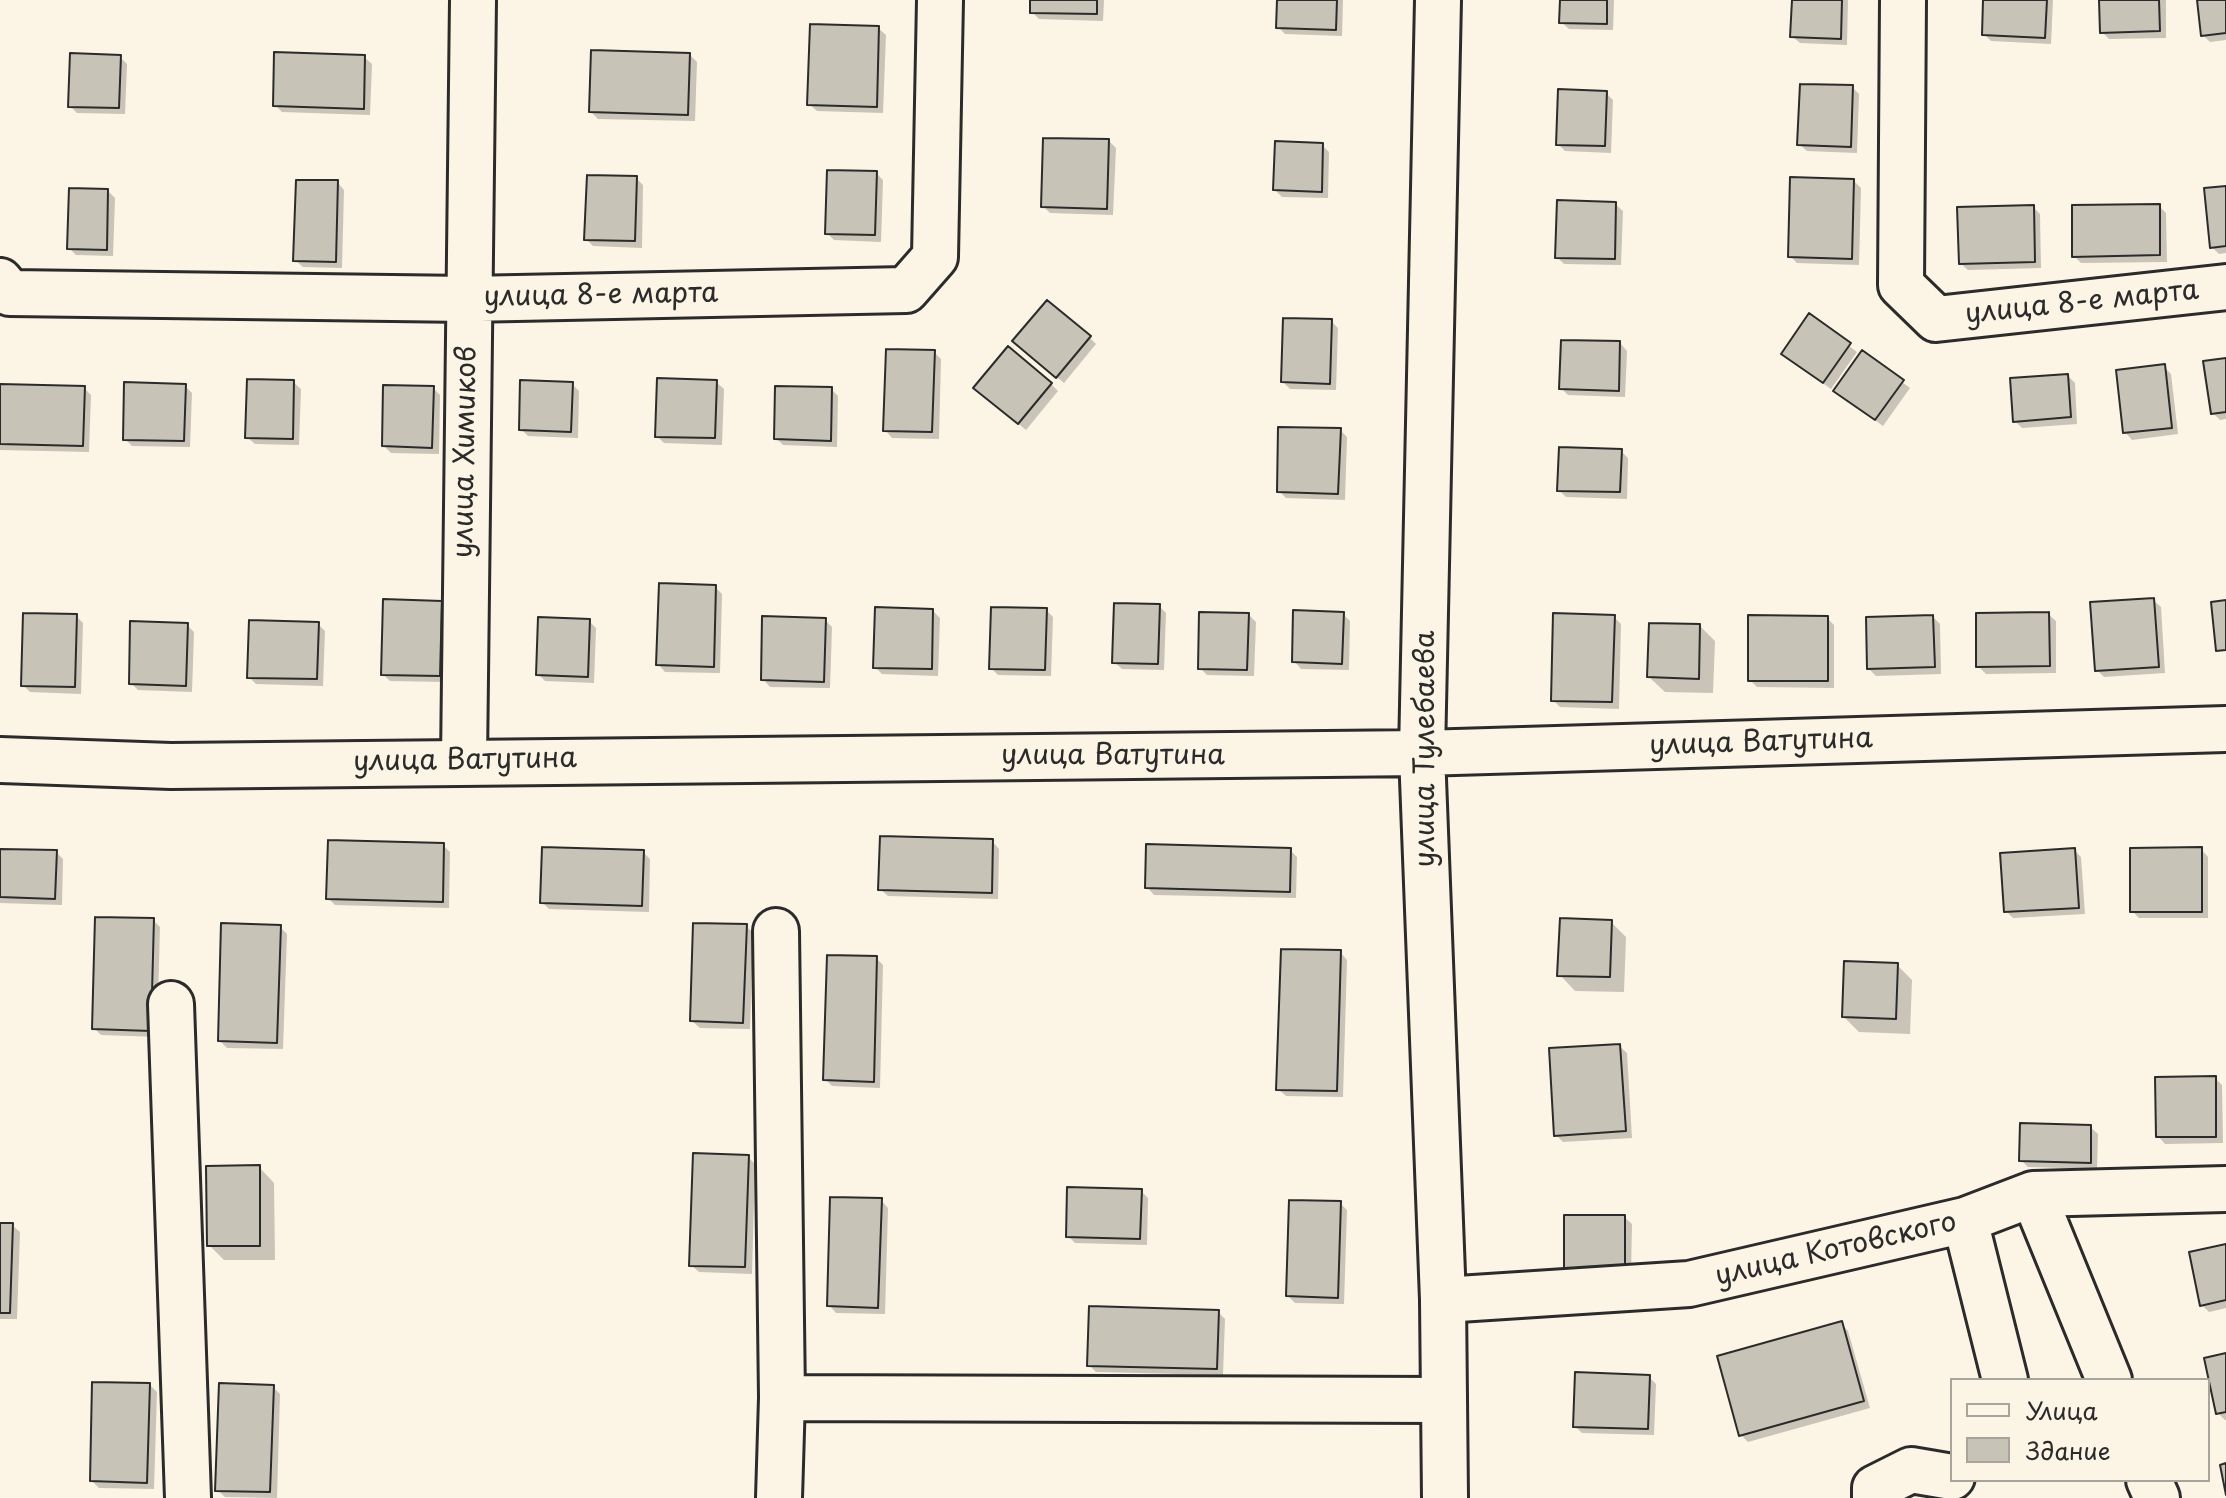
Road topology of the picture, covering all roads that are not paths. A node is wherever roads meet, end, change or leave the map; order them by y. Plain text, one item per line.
1 (473, 0) edge
2 (940, 0) edge
3 (1438, 0) edge
4 (1903, 0) edge
5 (0, 281) edge
6 (2226, 287) edge
7 (468, 299) junction
8 (2226, 729) edge
9 (1422, 753) junction
10 (0, 760) edge
11 (464, 761) junction
12 (776, 931) dead end
13 (171, 1004) dead end
14 (2226, 1189) edge
15 (2033, 1194) junction
16 (1965, 1220) junction
17 (1443, 1300) junction
18 (2004, 1378) edge
19 (2108, 1378) edge
20 (782, 1398) junction
21 (1444, 1400) junction
22 (1950, 1477) edge
23 (188, 1498) edge
24 (779, 1498) edge
25 (1445, 1498) edge
26 (1875, 1498) edge

1 - 7 street, улица Химиков
2 - 7 street, улица 8-е марта
3 - 9 street, улица Тулебаева
4 - 6 street, улица 8-е марта
5 - 7 street, улица 8-е марта
7 - 11 street, улица Химиков
8 - 9 street, улица Ватутина
9 - 11 street, улица Ватутина
9 - 17 street, улица Тулебаева
10 - 11 street, улица Ватутина
12 - 20 street
13 - 23 street
14 - 15 street, улица Котовского
15 - 16 street, улица Котовского
15 - 19 street
16 - 17 street, улица Котовского
16 - 18 street
17 - 21 street, улица Тулебаева
20 - 21 street
20 - 24 street
21 - 25 street, улица Тулебаева
22 - 26 street

